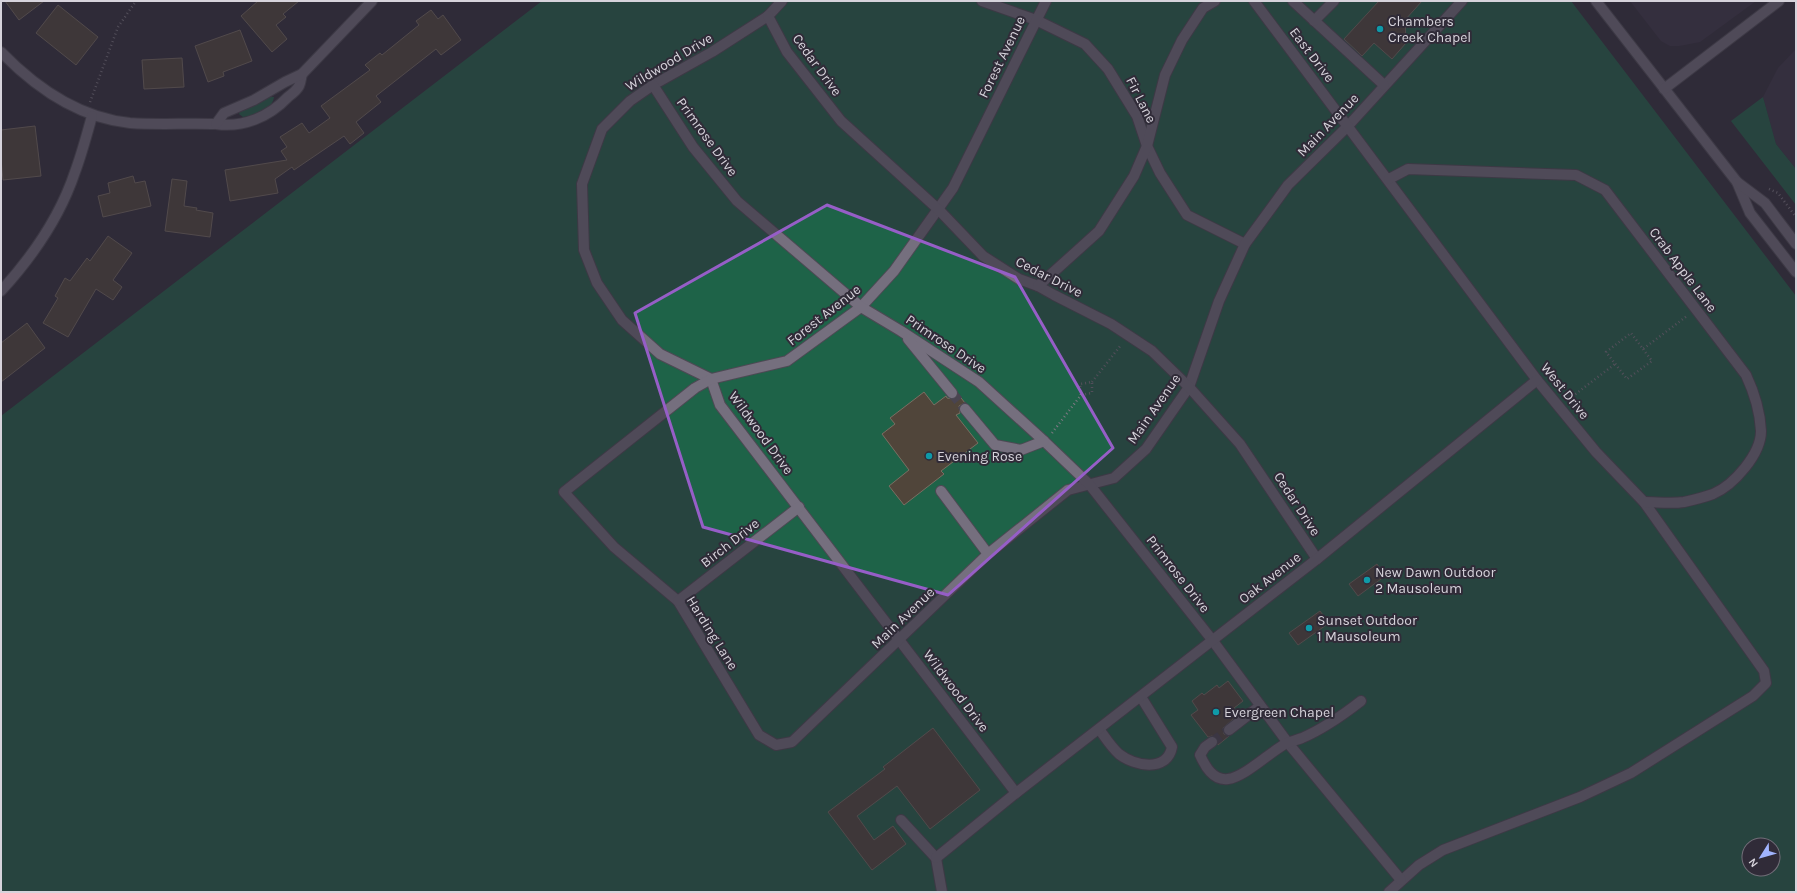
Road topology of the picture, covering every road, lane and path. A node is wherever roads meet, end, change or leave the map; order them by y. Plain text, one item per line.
1 (136, 1) edge
2 (372, 1) edge
3 (782, 1) edge
4 (982, 1) edge
5 (1046, 1) edge
6 (1215, 1) edge
7 (1254, 1) edge
8 (1293, 1) edge
9 (1334, 1) edge
10 (1596, 1) edge
11 (1459, 2) edge
12 (1778, 2) edge
13 (768, 16) junction
14 (1036, 20) junction
15 (1314, 22) junction
16 (1, 52) edge
17 (302, 74) junction
18 (653, 85) junction
19 (1384, 85) junction
20 (1664, 89) junction
21 (89, 114) junction
22 (216, 124) junction
23 (1348, 126) junction
24 (1147, 146) junction
25 (1388, 179) junction
26 (1737, 182) junction
27 (939, 210) junction
28 (1245, 244) junction
29 (1796, 244) edge
30 (1796, 272) edge
31 (1038, 286) junction
32 (1, 291) edge
33 (861, 307) junction
34 (1696, 310) junction
35 (901, 330) junction
36 (1129, 336) junction
37 (1643, 349) junction
38 (1615, 364) junction
39 (711, 379) junction
40 (1537, 380) junction
41 (1092, 382) junction
42 (1189, 387) junction
43 (952, 393) tunnel mouth
44 (1081, 395) junction
45 (1559, 406) junction
46 (965, 409) tunnel mouth
47 (1045, 441) junction
48 (1089, 484) junction
49 (941, 491) dead end
50 (564, 492) joint
51 (1644, 502) junction
52 (799, 507) junction
53 (988, 554) junction
54 (1317, 559) junction
55 (678, 601) junction
56 (900, 640) junction
57 (1213, 641) junction
58 (1141, 697) junction
59 (1361, 701) dead end
60 (1260, 706) junction
61 (1099, 729) junction
62 (1229, 730) tunnel mouth
63 (1212, 742) tunnel mouth
64 (1288, 743) junction
65 (776, 745) joint
66 (1016, 793) junction
67 (901, 820) dead end
68 (936, 858) junction
69 (1401, 880) junction
70 (942, 892) edge
71 (1389, 892) edge

1 - 21 path
2 - 17 street
3 - 13 street, Wildwood Drive
4 - 14 street, Fir Lane
5 - 14 street, Forest Avenue
6 - 24 street
7 - 23 street, East Drive
8 - 15 street
9 - 15 street
10 - 20 street
11 - 19 street, Main Avenue
12 - 20 street
13 - 18 street, Wildwood Drive
13 - 27 street, Cedar Drive
14 - 24 street, Fir Lane
14 - 27 street, Forest Avenue
15 - 19 street
16 - 21 street
17 - 22 street
17 - 22 street
18 - 33 street, Primrose Drive
18 - 39 street, Wildwood Drive
19 - 23 street, Main Avenue
20 - 26 street
21 - 22 street
21 - 32 street
23 - 25 street, West Drive
23 - 28 street, Main Avenue
24 - 28 street, Fir Lane
24 - 31 street
25 - 34 street, Crab Apple Lane
25 - 40 street, West Drive
26 - 29 street
26 - 30 street
27 - 31 street, Cedar Drive
27 - 33 street, Forest Avenue
28 - 42 street, Main Avenue
31 - 36 street, Cedar Drive
33 - 35 street, Primrose Drive
33 - 39 street, Forest Avenue
34 - 37 path
34 - 51 street, Crab Apple Lane
35 - 43 street
35 - 47 street, Primrose Drive
36 - 41 path
36 - 42 street, Cedar Drive
37 - 38 path
37 - 38 path
38 - 45 path
39 - 50 street, Forest Avenue
39 - 52 street, Wildwood Drive
40 - 45 street, West Drive
40 - 54 street, Oak Avenue
41 - 44 path
41 - 44 path
42 - 48 street, Main Avenue
42 - 54 street, Cedar Drive
44 - 47 path
45 - 51 street, West Drive
46 - 47 street
47 - 48 street, Primrose Drive
48 - 53 street, Main Avenue
48 - 57 street, Primrose Drive
49 - 53 street
50 - 55 street, Harding Lane
51 - 69 street, West Drive
52 - 55 street, Birch Drive
52 - 56 street, Wildwood Drive
53 - 56 street, Main Avenue
54 - 57 street, Oak Avenue
55 - 65 street, Harding Lane
56 - 65 street, Main Avenue
56 - 66 street, Wildwood Drive
57 - 58 street, Oak Avenue
57 - 60 street, Primrose Drive
58 - 61 street, Oak Avenue
58 - 61 street
59 - 64 street
60 - 62 street
60 - 64 street, Primrose Drive
61 - 66 street, Oak Avenue
63 - 64 street
64 - 69 street, Primrose Drive
66 - 68 street, Oak Avenue
67 - 68 street
68 - 70 street
69 - 71 street

